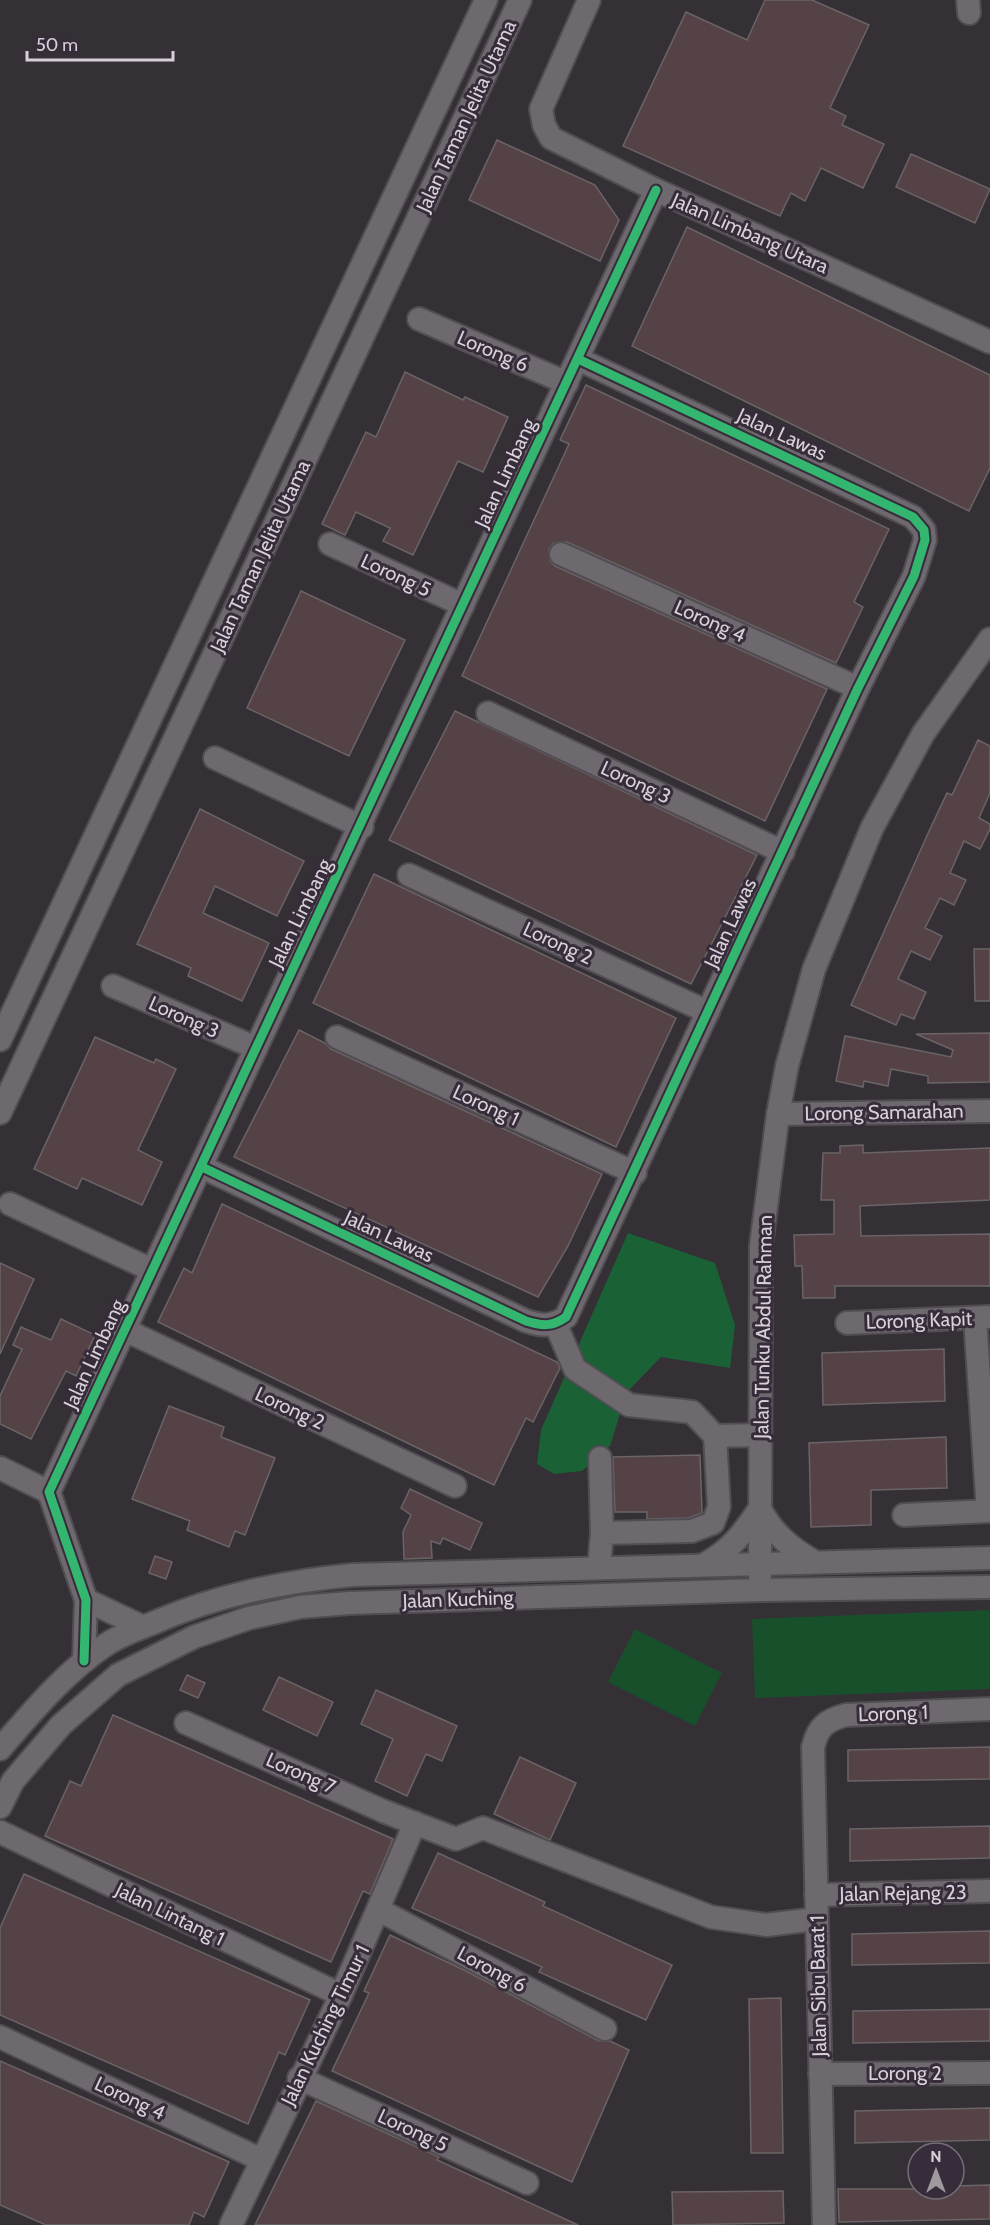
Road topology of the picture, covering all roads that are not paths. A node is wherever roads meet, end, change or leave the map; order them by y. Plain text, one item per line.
1 (486, 0) edge
2 (520, 0) edge
3 (589, 0) edge
4 (656, 190) junction
5 (418, 319) dead end
6 (990, 342) edge
7 (578, 359) junction
8 (567, 383) junction
9 (330, 544) dead end
10 (561, 554) dead end
11 (463, 605) junction
12 (990, 639) edge
13 (858, 688) junction
14 (488, 713) dead end
15 (215, 758) dead end
16 (362, 827) junction
17 (783, 852) junction
18 (409, 875) dead end
19 (113, 986) dead end
20 (708, 1012) junction
21 (337, 1037) dead end
22 (0, 1040) edge
23 (256, 1048) junction
24 (990, 1111) edge
25 (0, 1113) edge
26 (778, 1114) junction
27 (202, 1167) junction
28 (635, 1173) junction
29 (10, 1204) dead end
30 (152, 1270) junction
31 (983, 1318) edge
32 (847, 1323) dead end
33 (556, 1324) junction
34 (125, 1330) junction
35 (760, 1435) junction
36 (715, 1436) junction
37 (600, 1458) dead end
38 (0, 1468) edge
39 (454, 1486) dead end
40 (49, 1492) junction
41 (760, 1508) junction
42 (989, 1511) edge
43 (904, 1515) dead end
44 (602, 1533) junction
45 (990, 1558) edge
46 (760, 1562) junction
47 (815, 1562) junction
48 (705, 1564) junction
49 (598, 1567) junction
50 (990, 1587) edge
51 (760, 1590) junction
52 (87, 1600) junction
53 (143, 1627) junction
54 (84, 1661) junction
55 (990, 1709) edge
56 (186, 1723) dead end
57 (813, 1747) joint
58 (0, 1749) edge
59 (0, 1807) edge
60 (415, 1823) junction
61 (0, 1832) edge
62 (990, 1891) edge
63 (816, 1895) junction
64 (379, 1910) junction
65 (816, 1920) junction
66 (341, 1995) junction
67 (605, 2029) dead end
68 (0, 2037) edge
69 (820, 2073) junction
70 (990, 2073) edge
71 (299, 2078) junction
72 (260, 2159) junction
73 (526, 2183) dead end
74 (231, 2225) edge
75 (824, 2225) edge

1 - 22 street, Jalan Taman Jelita Utama
2 - 25 street, Jalan Taman Jelita Utama
3 - 4 street, Jalan Limbang Utara
4 - 6 street, Jalan Limbang Utara
4 - 7 street, Jalan Limbang
5 - 8 street, Lorong 6
7 - 8 street, Jalan Limbang
7 - 13 street, Jalan Lawas
8 - 11 street, Jalan Limbang
9 - 11 street, Lorong 5
10 - 13 street, Lorong 4
11 - 16 street, Jalan Limbang
12 - 26 street, Jalan Tunku Abdul Rahman
13 - 17 street, Jalan Lawas
14 - 17 street, Lorong 3
15 - 16 street
16 - 23 street, Jalan Limbang
17 - 20 street, Jalan Lawas
18 - 20 street, Lorong 2
19 - 23 street, Lorong 3
20 - 28 street, Jalan Lawas
21 - 28 street, Lorong 1
23 - 27 street, Jalan Limbang
24 - 26 street, Lorong Samarahan
26 - 35 street, Jalan Tunku Abdul Rahman
27 - 30 street, Jalan Limbang
27 - 33 street, Jalan Lawas
28 - 33 street, Jalan Lawas
29 - 30 street
30 - 34 street, Jalan Limbang
31 - 32 street, Lorong Kapit
31 - 42 street
33 - 36 street
34 - 39 street, Lorong 2
34 - 40 street, Jalan Limbang
35 - 36 street
35 - 41 street, Jalan Tunku Abdul Rahman
36 - 44 street
37 - 44 street
38 - 40 street
40 - 52 street
41 - 46 street, Jalan Tunku Abdul Rahman
41 - 47 street
41 - 48 street
42 - 43 street
44 - 49 street
45 - 47 street, Jalan Kuching
46 - 47 street, Jalan Kuching
46 - 48 street, Jalan Kuching
46 - 51 street, Jalan Tunku Abdul Rahman
48 - 49 street, Jalan Kuching
49 - 53 street, Jalan Kuching
50 - 51 street, Jalan Kuching
51 - 59 street, Jalan Kuching
52 - 53 street
52 - 54 street
53 - 54 street, Jalan Kuching
54 - 58 street, Jalan Kuching
55 - 57 street, Lorong 1
56 - 60 street, Lorong 7
57 - 63 street, Jalan Sibu Barat 1
60 - 64 street, Jalan Kuching Timur 1
60 - 65 street, Lorong 7
61 - 66 street, Jalan Lintang 1
62 - 63 street, Jalan Rejang 23
63 - 65 street, Jalan Sibu Barat 1
64 - 66 street, Jalan Kuching Timur 1
64 - 67 street, Lorong 6
65 - 69 street, Jalan Sibu Barat 1
66 - 71 street, Jalan Kuching Timur 1
68 - 72 street, Lorong 4
69 - 70 street, Lorong 2
69 - 75 street, Jalan Sibu Barat 1
71 - 72 street, Jalan Kuching Timur 1
71 - 73 street, Lorong 5
72 - 74 street, Jalan Kuching Timur 1

